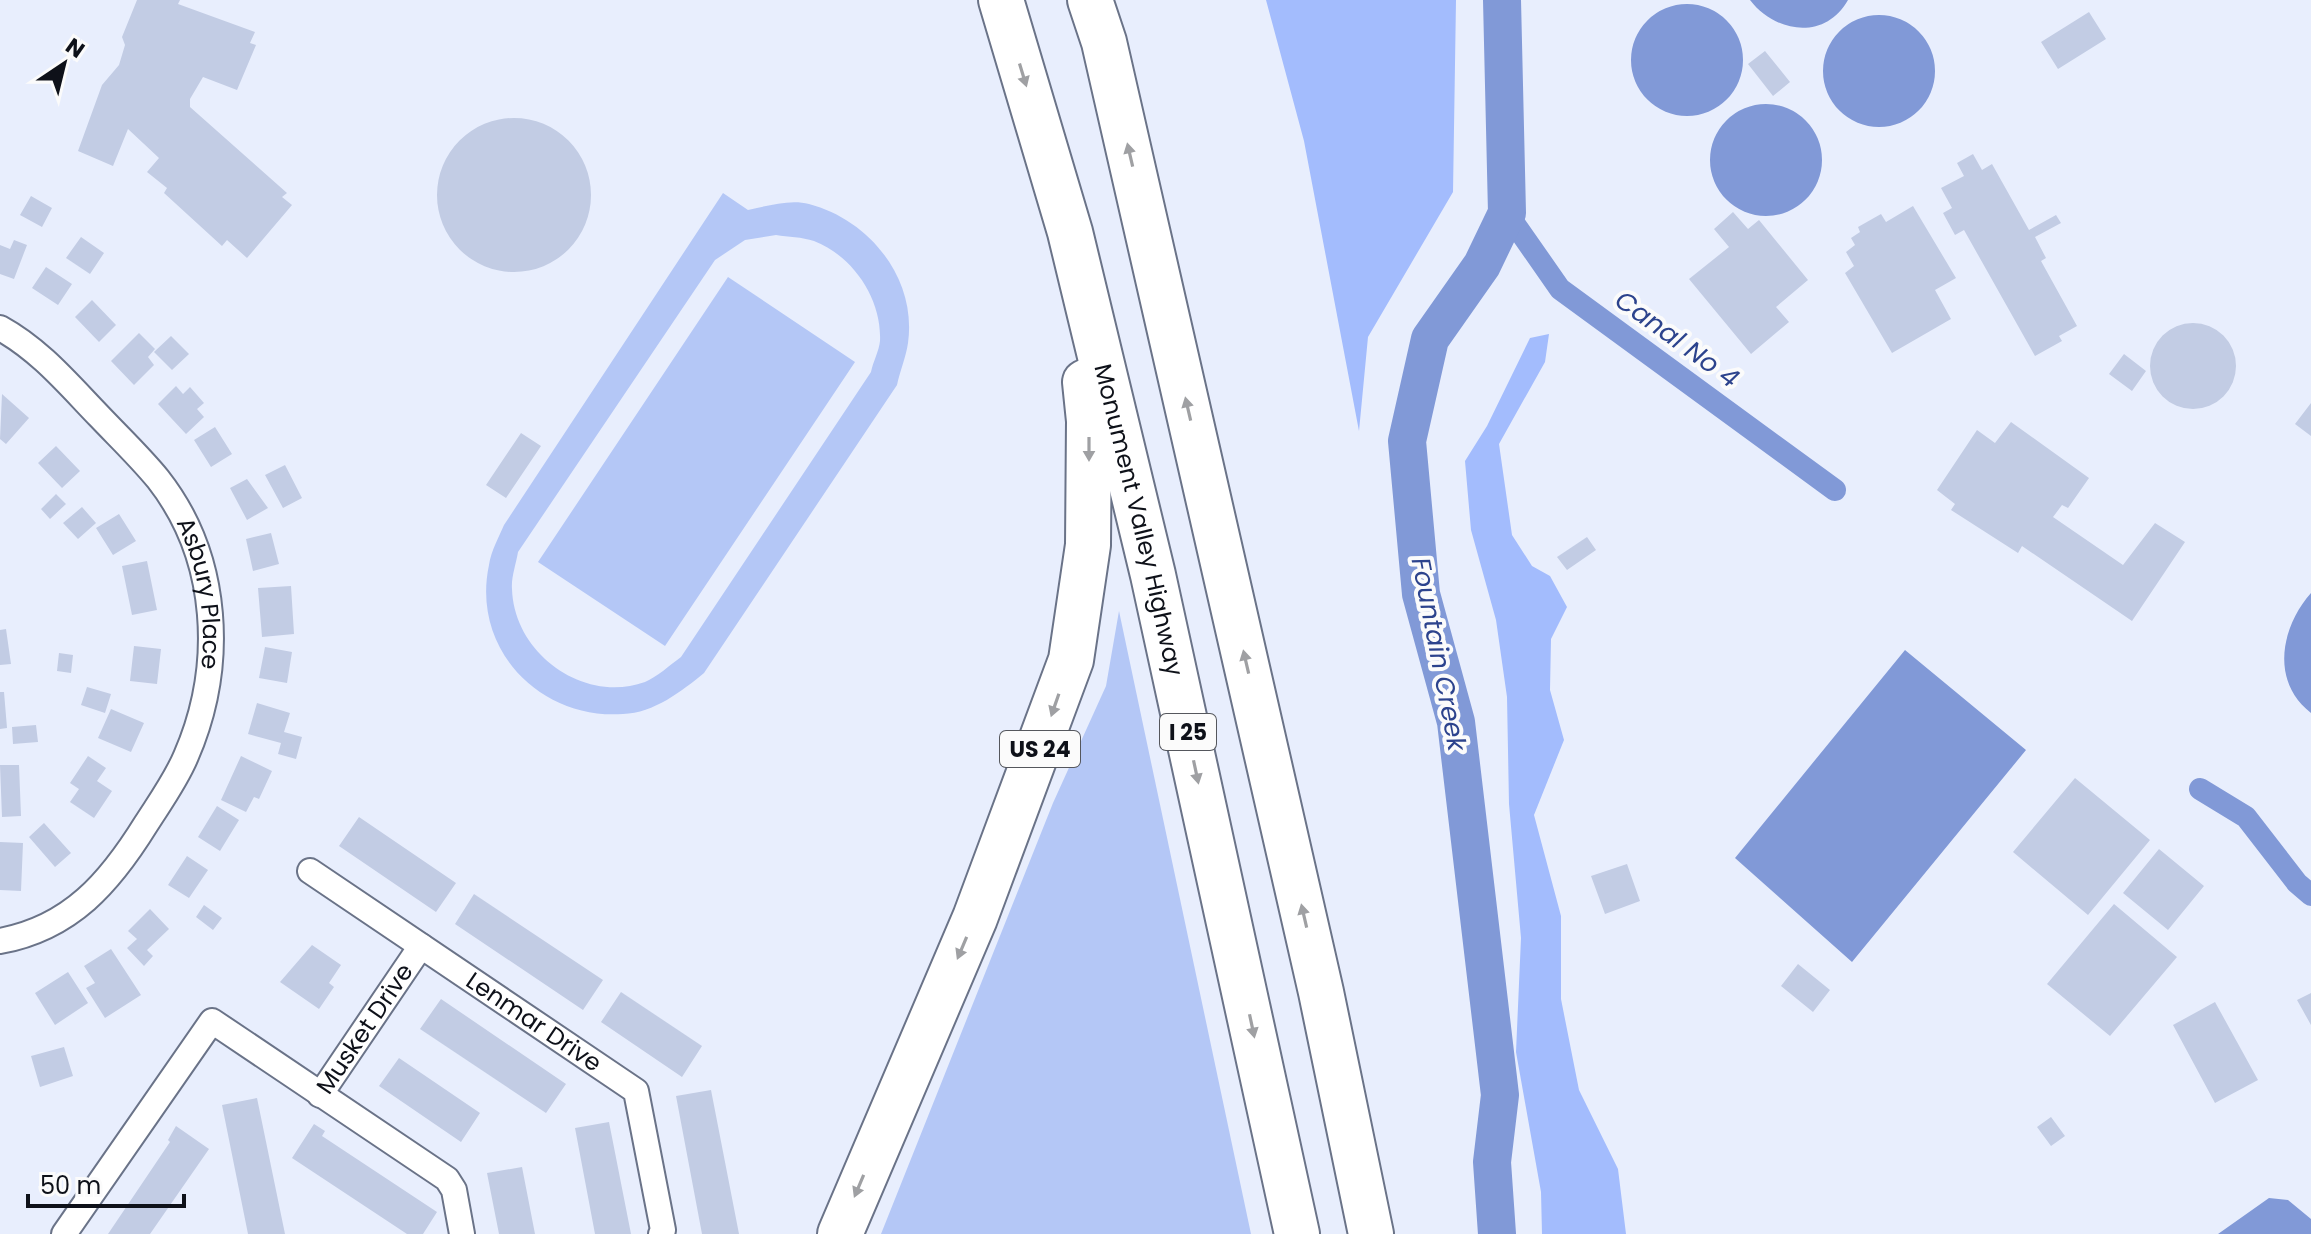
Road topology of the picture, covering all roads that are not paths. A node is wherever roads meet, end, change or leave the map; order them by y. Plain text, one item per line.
1 (1001, 0) edge
2 (1090, 0) edge
3 (1070, 232) junction
4 (0, 328) edge
5 (310, 871) dead end
6 (0, 941) edge
7 (421, 946) junction
8 (1338, 1069) junction
9 (320, 1095) junction
10 (64, 1234) edge
11 (462, 1234) edge
12 (661, 1234) edge
13 (840, 1234) edge
14 (1297, 1234) edge
15 (1371, 1234) edge
16 (1383, 1234) edge

1 -> 3 highway, Monument Valley Highway / I 25
8 -> 2 highway
3 -> 13 highway, US 24
3 -> 14 highway, Monument Valley Highway / I 25
4 - 6 street, Asbury Place
5 - 7 street, Lenmar Drive
7 - 9 street, Musket Drive
7 - 12 street, Lenmar Drive
8 - 15 highway
8 - 16 highway
9 - 10 street
9 - 11 street, Musket Drive

